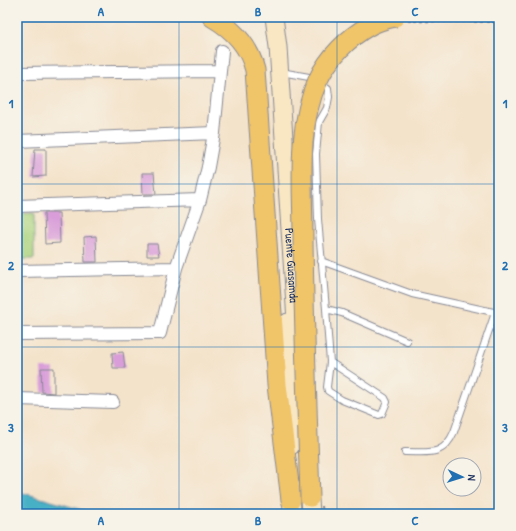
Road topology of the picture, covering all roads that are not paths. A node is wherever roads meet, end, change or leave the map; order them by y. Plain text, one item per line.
1 (212, 17) edge
2 (267, 17) edge
3 (274, 17) edge
4 (399, 19) edge
5 (222, 51) dead end
6 (220, 71) junction
7 (280, 71) junction
8 (17, 74) edge
9 (214, 133) junction
10 (17, 141) edge
11 (200, 200) junction
12 (17, 206) edge
13 (322, 261) junction
14 (176, 268) junction
15 (17, 271) edge
16 (326, 309) junction
17 (497, 313) edge
18 (17, 334) edge
19 (407, 341) dead end
20 (330, 362) junction
21 (17, 399) edge
22 (113, 402) dead end
23 (405, 452) dead end
24 (314, 505) edge
25 (291, 507) edge

1 - 25 main road
2 - 25 main road, Puente Guasamda
3 - 7 main road, Puente Guasamda
4 - 24 main road, bridge
5 - 6 street
6 - 8 street
6 - 9 street
7 - 13 lane
7 - 24 main road, Puente Guasamda, bridge
9 - 10 street
9 - 11 street
11 - 12 street
11 - 14 street
13 - 16 lane
13 - 17 lane
14 - 15 street
14 - 18 street
16 - 19 lane
16 - 20 lane
17 - 23 lane
20 - 20 lane
21 - 22 street

